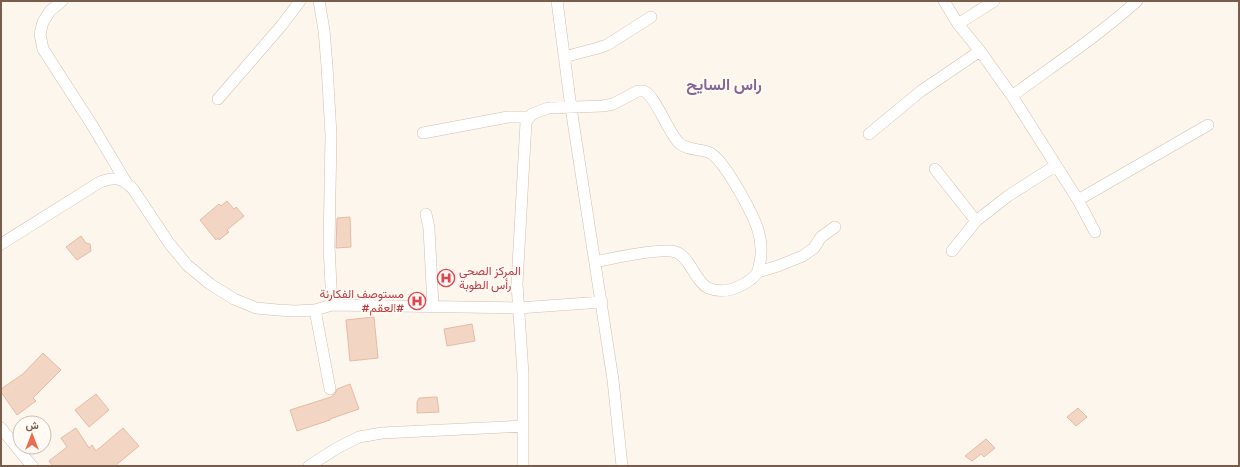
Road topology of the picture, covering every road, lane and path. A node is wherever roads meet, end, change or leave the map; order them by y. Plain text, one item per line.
1 (62, 1) edge
2 (300, 1) edge
3 (319, 1) edge
4 (557, 1) edge
5 (944, 1) edge
6 (994, 1) edge
7 (1137, 1) edge
8 (651, 17) dead end
9 (958, 24) junction
10 (980, 50) junction
11 (564, 57) junction
12 (1012, 96) junction
13 (218, 99) dead end
14 (571, 108) junction
15 (529, 117) junction
16 (1208, 125) dead end
17 (423, 133) dead end
18 (869, 134) dead end
19 (1055, 166) junction
20 (935, 169) dead end
21 (126, 182) junction
22 (1078, 200) junction
23 (426, 214) dead end
24 (976, 221) junction
25 (835, 227) dead end
26 (1095, 232) dead end
27 (1, 244) edge
28 (952, 251) dead end
29 (595, 262) junction
30 (758, 272) junction
31 (602, 302) junction
32 (332, 305) junction
33 (433, 306) junction
34 (518, 308) junction
35 (315, 310) junction
36 (330, 388) dead end
37 (523, 426) junction
38 (1, 428) edge
39 (32, 466) edge
40 (309, 466) edge
41 (523, 466) edge
42 (622, 466) edge

1 - 21 street
2 - 13 street
3 - 32 street
4 - 11 street
5 - 9 street
6 - 9 street
7 - 12 street
8 - 11 street
9 - 10 street
10 - 12 street
10 - 18 street
11 - 14 street
12 - 19 street
14 - 15 street
14 - 29 street
14 - 30 street
15 - 17 street
15 - 34 street
16 - 22 street
19 - 22 street
19 - 24 street
20 - 24 street
21 - 27 street
21 - 35 street
22 - 26 street
23 - 33 street
24 - 28 street
25 - 30 street
29 - 30 street
29 - 31 street
31 - 34 street
31 - 42 street
32 - 33 street
32 - 35 street
33 - 34 street
34 - 37 street
35 - 36 street
37 - 40 street
37 - 41 street
38 - 39 street

